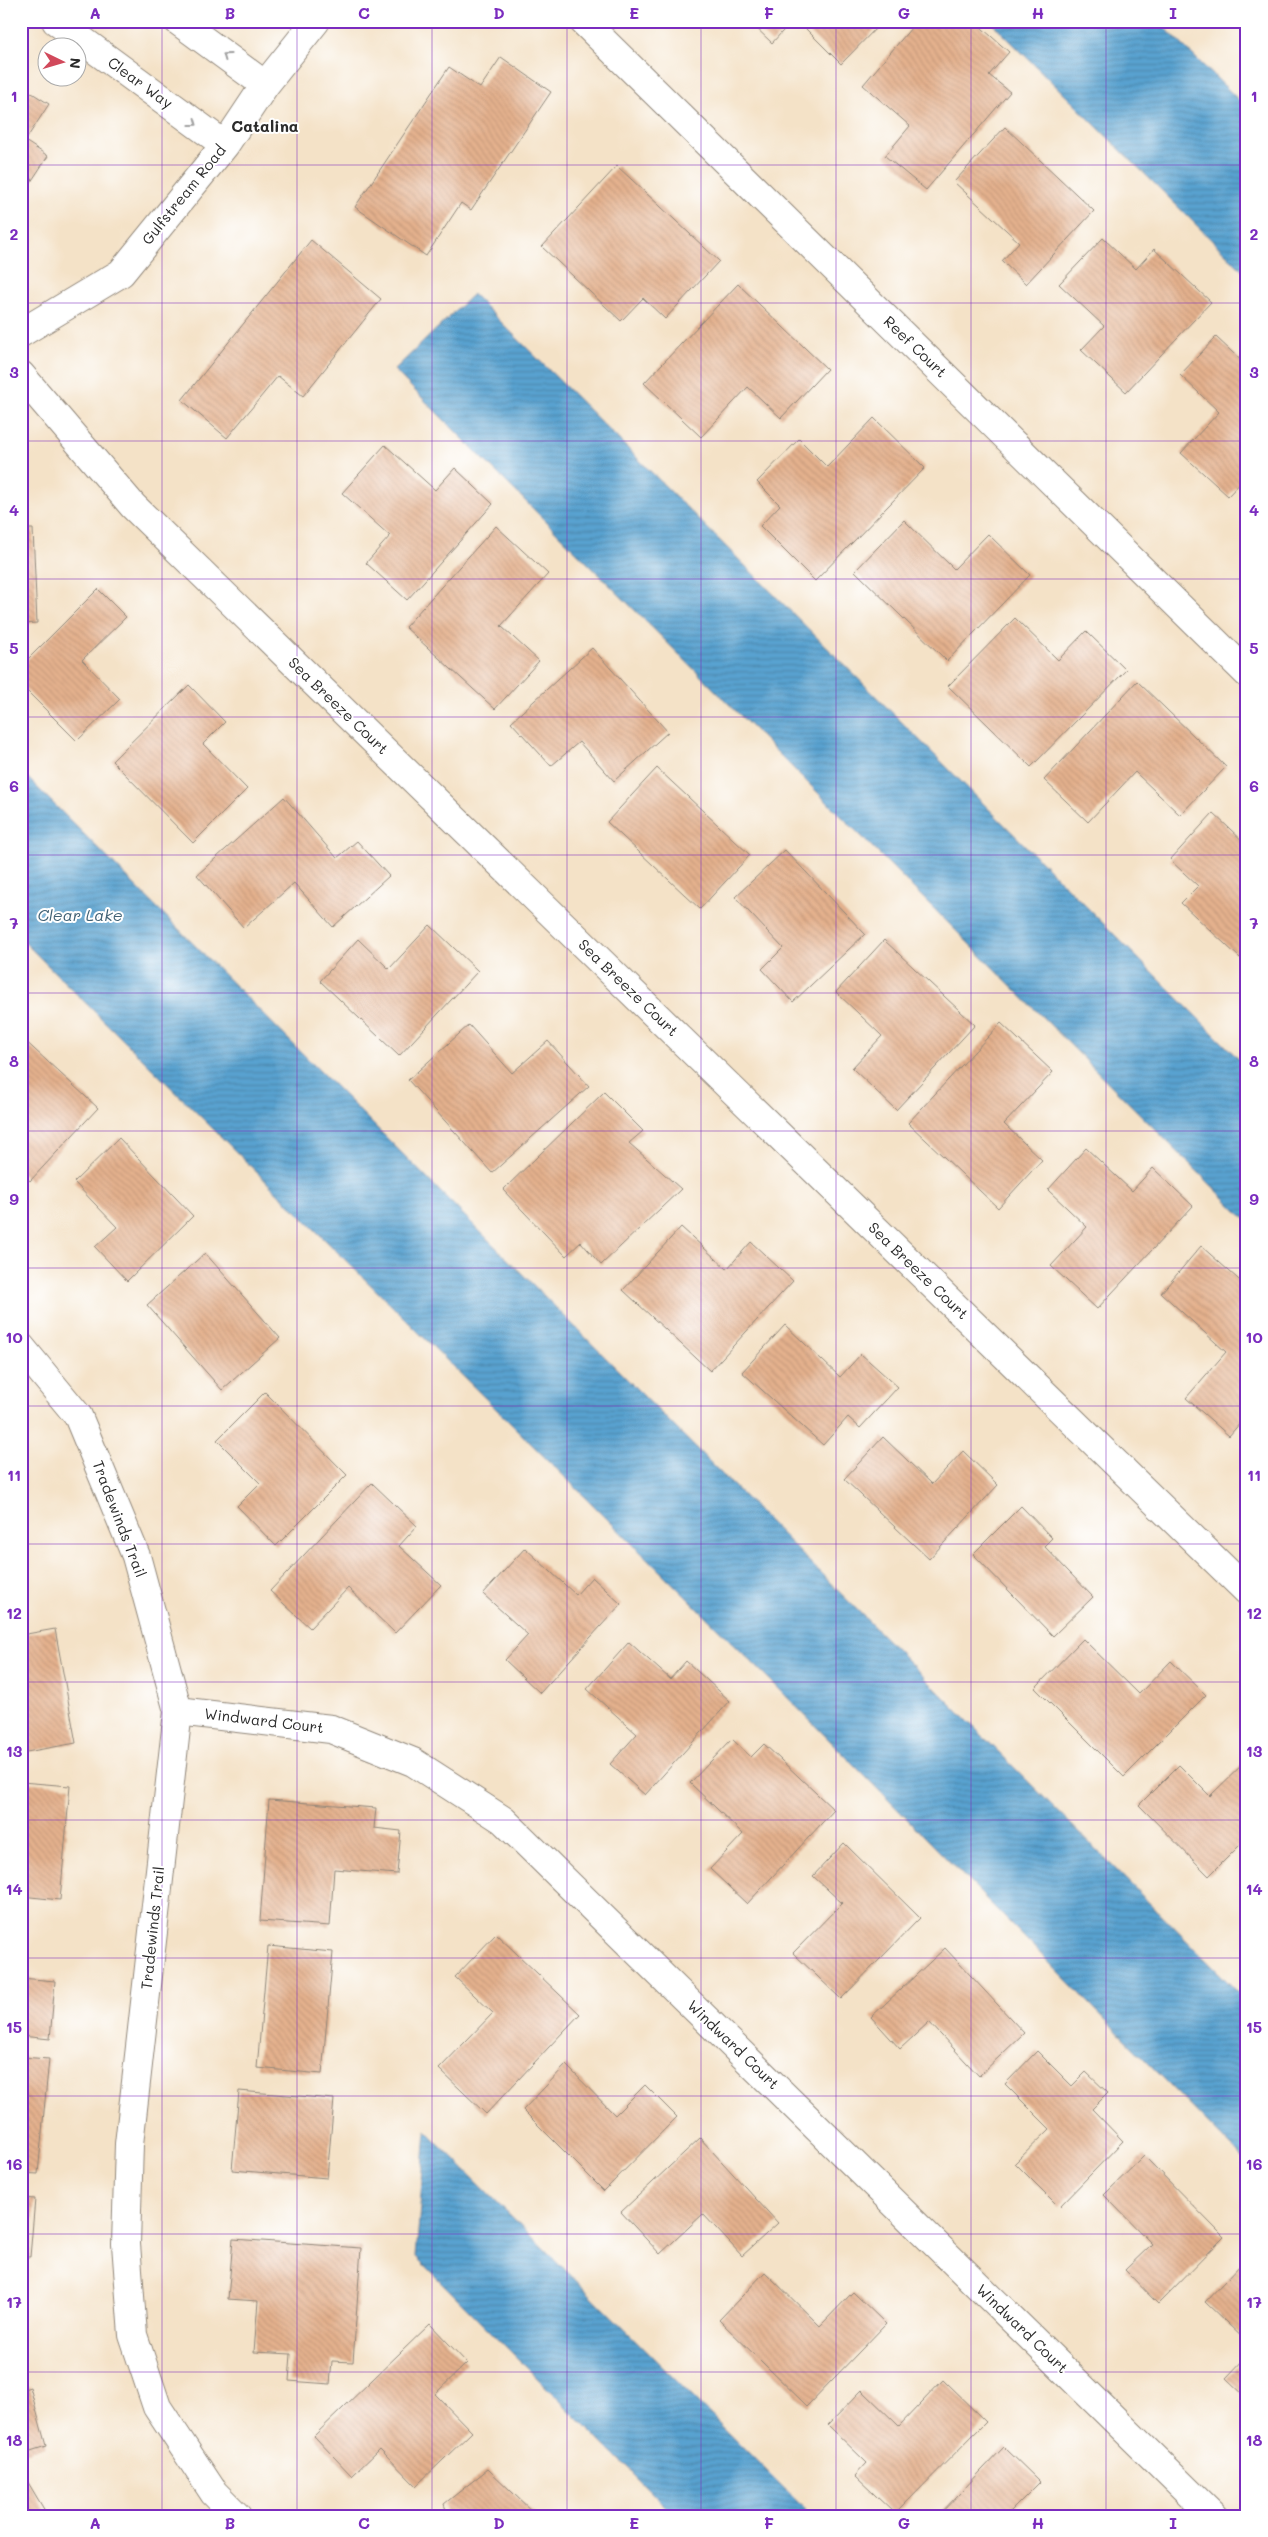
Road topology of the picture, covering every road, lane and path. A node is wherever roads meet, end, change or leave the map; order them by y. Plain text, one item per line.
1 (56, 21) edge
2 (178, 21) edge
3 (316, 21) edge
4 (583, 21) edge
5 (265, 85) junction
6 (225, 145) junction
7 (21, 333) edge
8 (21, 375) edge
9 (1247, 673) edge
10 (21, 1347) edge
11 (1247, 1591) edge
12 (178, 1711) junction
13 (237, 2516) edge
14 (1213, 2516) edge

1 -> 6 street, Clear Way
5 -> 2 street
3 - 5 street, Gulfstream Road
4 - 9 street, Reef Court
5 - 6 street, Gulfstream Road
6 - 7 street, Gulfstream Road
8 - 11 street, Sea Breeze Court
10 - 12 street, Tradewinds Trail
12 - 13 street, Tradewinds Trail
12 - 14 street, Windward Court

